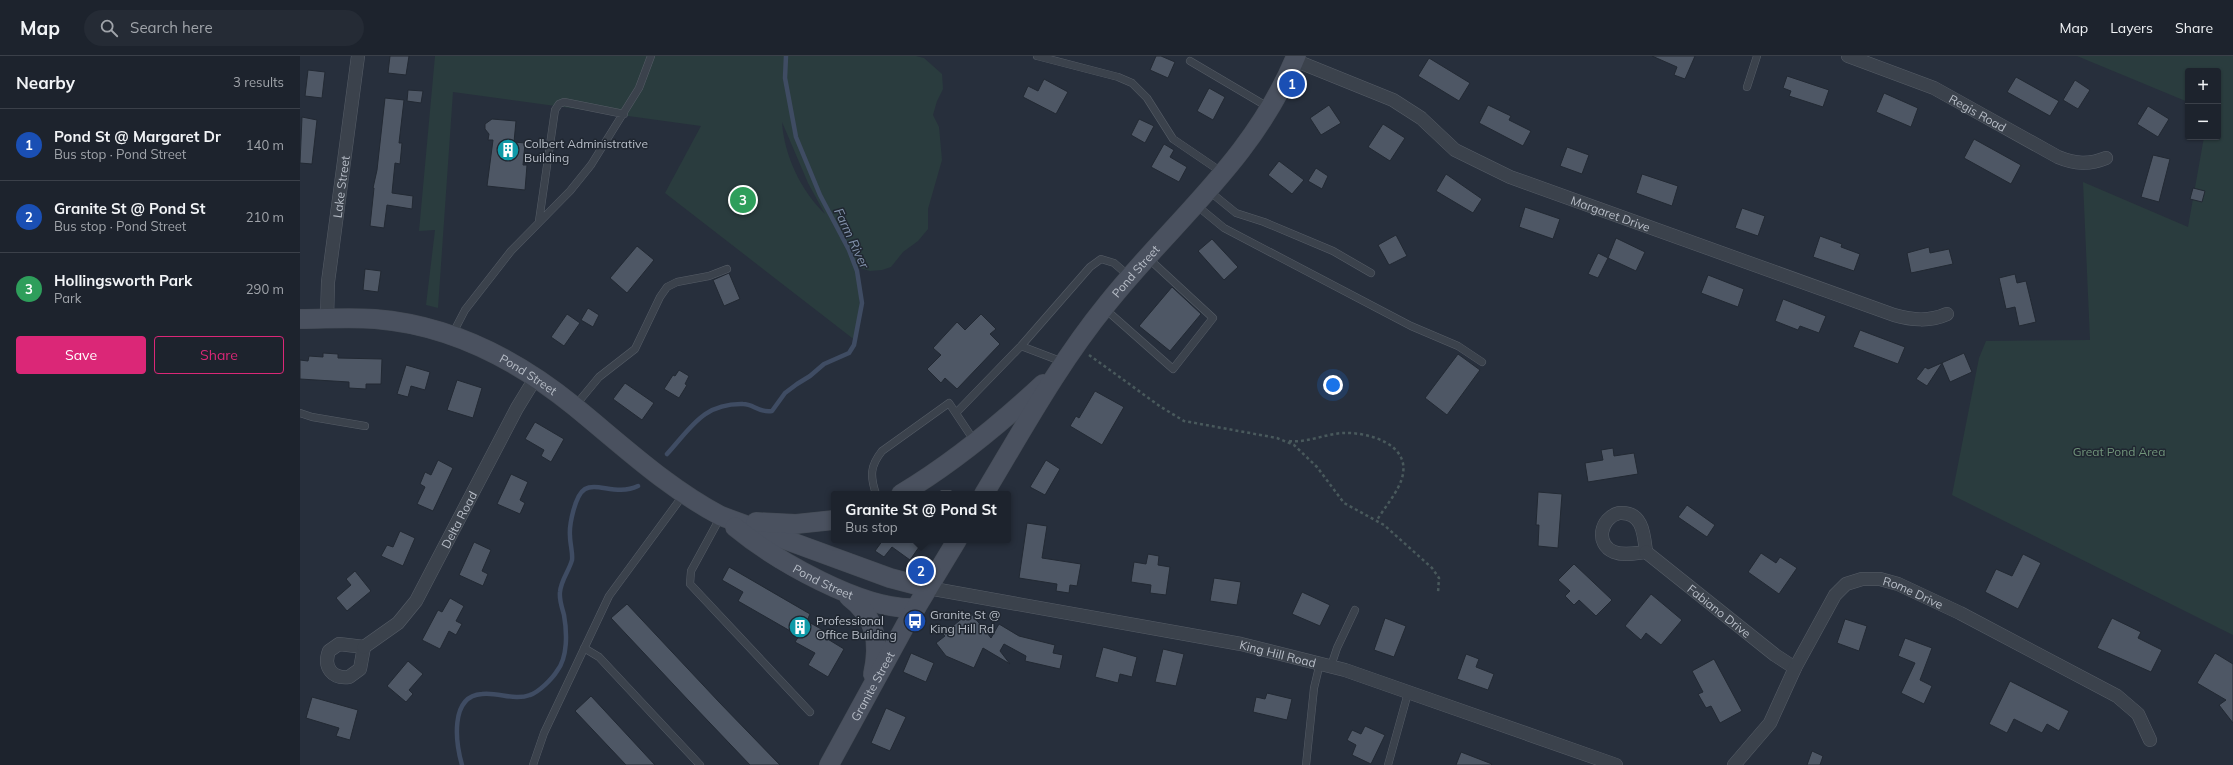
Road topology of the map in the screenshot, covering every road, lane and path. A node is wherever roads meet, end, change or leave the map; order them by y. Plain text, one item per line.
1 (358, 56) edge
2 (651, 56) edge
3 (1037, 56) edge
4 (1757, 56) edge
5 (1848, 56) edge
6 (1295, 58) edge
7 (1190, 61) dead end
8 (1747, 87) dead end
9 (1270, 108) junction
10 (624, 114) junction
11 (2106, 158) dead end
12 (1224, 174) junction
13 (1209, 191) junction
14 (1196, 205) junction
15 (539, 221) junction
16 (1147, 258) junction
17 (726, 269) dead end
18 (1371, 273) dead end
19 (1130, 277) junction
20 (1104, 308) junction
21 (1947, 314) dead end
22 (300, 319) edge
23 (327, 319) junction
24 (452, 335) junction
25 (1075, 345) junction
26 (1021, 346) junction
27 (1063, 362) junction
28 (1482, 362) dead end
29 (536, 377) junction
30 (574, 406) junction
31 (300, 413) edge
32 (956, 413) junction
33 (365, 426) dead end
34 (1286, 441) junction
35 (975, 443) junction
36 (875, 491) edge
37 (906, 491) edge
38 (986, 491) edge
39 (684, 494) junction
40 (721, 516) junction
41 (831, 520) edge
42 (1377, 520) junction
43 (954, 543) edge
44 (1646, 552) dead end
45 (928, 588) junction
46 (838, 589) junction
47 (1438, 593) dead end
48 (916, 608) junction
49 (1355, 610) dead end
50 (364, 647) dead end
51 (584, 648) junction
52 (1326, 664) junction
53 (1795, 668) junction
54 (1408, 692) junction
55 (866, 697) junction
56 (810, 712) dead end
57 (2150, 740) dead end
58 (533, 765) edge
59 (700, 765) edge
60 (828, 765) edge
61 (1306, 765) edge
62 (1388, 765) edge
63 (1616, 765) edge
64 (1734, 765) edge

1 - 23 street, Lake Street
2 - 10 lane
3 - 12 lane
4 - 8 lane
5 - 11 street, Regis Road
6 - 9 main road, Pond Street
6 - 21 street, Margaret Drive
7 - 9 lane
9 - 12 main road, Pond Street
10 - 15 lane
10 - 15 lane
12 - 13 main road, Pond Street
13 - 14 main road, Pond Street
13 - 18 lane
14 - 16 main road, Pond Street
14 - 28 lane
15 - 24 lane
16 - 19 main road, Pond Street
16 - 20 lane
17 - 30 lane
19 - 20 main road, Pond Street
19 - 26 lane
20 - 25 main road, Pond Street
22 - 23 main road, Pond Street
23 - 24 main road, Pond Street
24 - 29 main road, Pond Street
25 - 27 main road, Pond Street
25 - 34 path
26 - 27 lane
26 - 32 lane
27 - 35 main road
27 - 38 main road, Pond Street
29 - 30 main road, Pond Street
29 - 50 street, Delta Road
30 - 39 main road, Pond Street
31 - 33 lane
32 - 35 lane
32 - 36 lane
34 - 42 path
34 - 42 path
35 - 37 main road
39 - 40 main road, Pond Street
39 - 51 lane
40 - 41 main road
40 - 45 main road, Pond Street
40 - 46 main road, Pond Street
40 - 56 lane
42 - 47 path
43 - 45 main road
44 - 53 street, Fabiano Drive
45 - 48 main road
45 - 52 street, King Hill Road
46 - 48 main road, Pond Street
46 - 55 main road
48 - 55 main road, Granite Street
49 - 52 lane
51 - 58 lane
51 - 59 lane
52 - 54 street, King Hill Road
52 - 61 lane
53 - 57 street, Rome Drive
53 - 64 street, Rome Drive
54 - 62 lane
54 - 63 street, King Hill Road
55 - 60 main road, Granite Street

